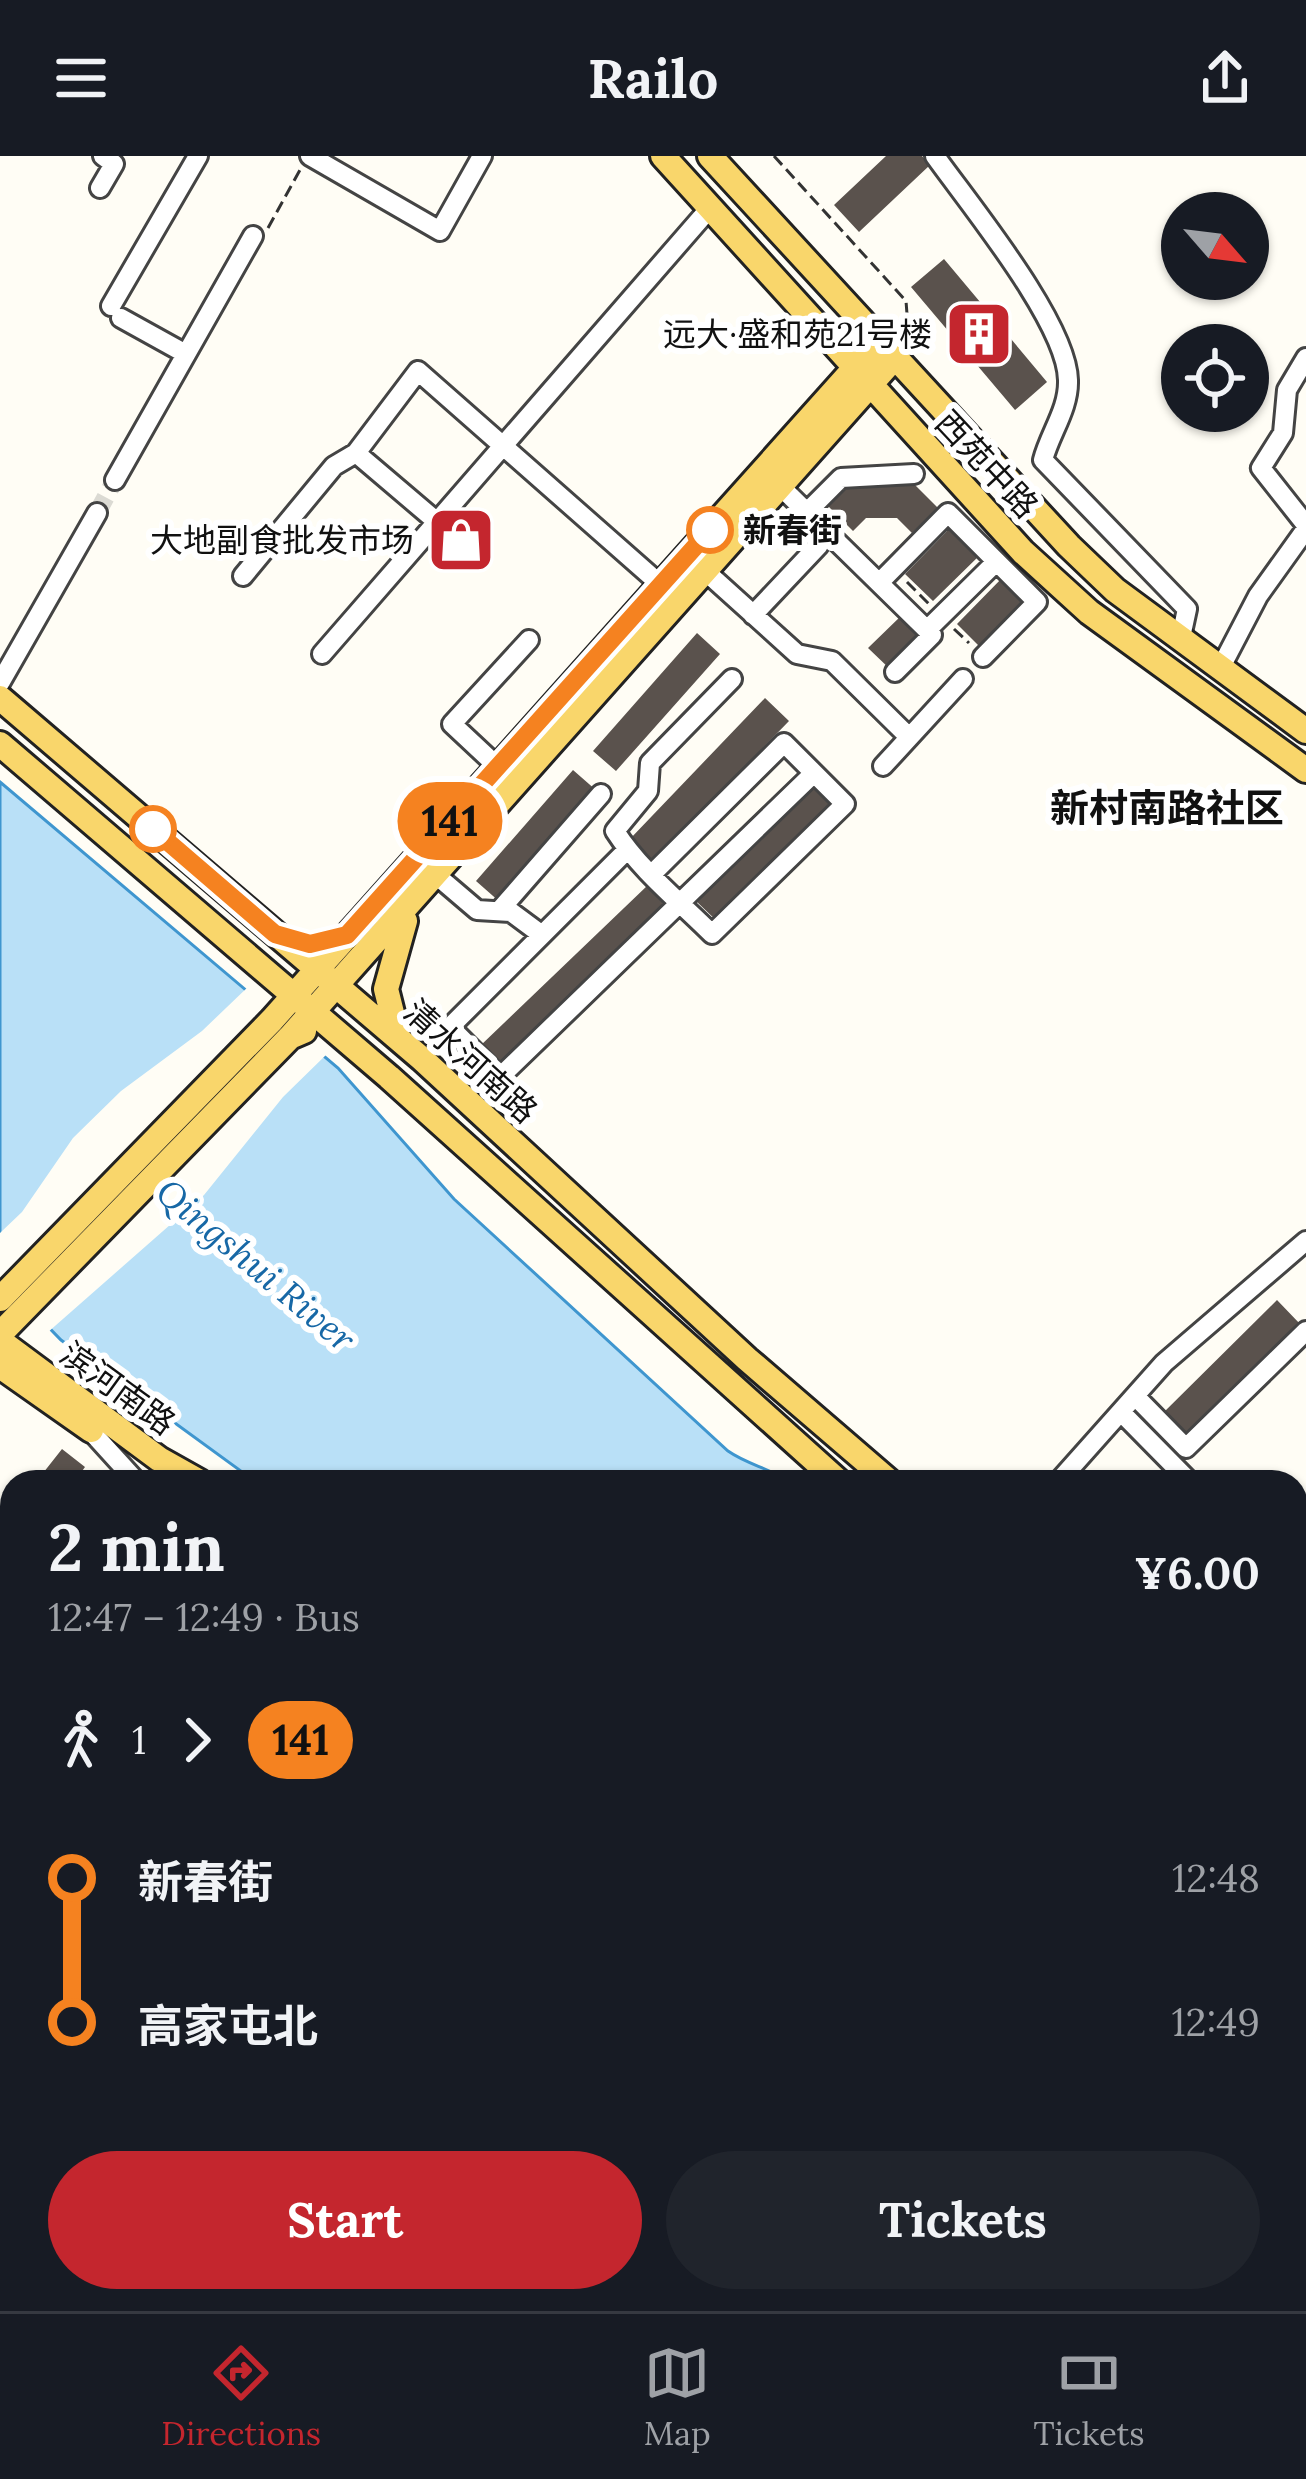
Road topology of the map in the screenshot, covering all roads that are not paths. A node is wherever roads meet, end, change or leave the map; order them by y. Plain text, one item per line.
1 (104, 156) edge
2 (198, 156) edge
3 (309, 156) edge
4 (482, 156) edge
5 (663, 156) edge
6 (710, 156) edge
7 (935, 156) edge
8 (100, 188) dead end
9 (709, 208) junction
10 (253, 236) road end
11 (886, 350) junction
12 (186, 354) junction
13 (1306, 358) edge
14 (860, 378) junction
15 (501, 446) junction
16 (356, 453) junction
17 (914, 473) dead end
18 (115, 480) tunnel mouth
19 (779, 485) junction
20 (807, 512) junction
21 (97, 513) tunnel mouth
22 (436, 521) junction
23 (1306, 527) edge
24 (819, 545) dead end
25 (996, 562) junction
26 (704, 570) junction
27 (243, 576) dead end
28 (879, 583) junction
29 (661, 584) junction
30 (753, 615) junction
31 (927, 629) junction
32 (1181, 638) junction
33 (529, 640) dead end
34 (322, 654) dead end
35 (983, 657) dead end
36 (1221, 667) junction
37 (895, 672) dead end
38 (732, 679) dead end
39 (963, 679) dead end
40 (0, 683) edge
41 (0, 698) edge
42 (1306, 730) edge
43 (910, 737) junction
44 (0, 743) edge
45 (498, 766) junction
46 (883, 766) dead end
47 (1306, 770) edge
48 (814, 772) junction
49 (601, 794) dead end
50 (627, 850) junction
51 (652, 874) junction
52 (436, 875) junction
53 (414, 900) junction
54 (681, 903) junction
55 (500, 911) junction
56 (275, 934) junction
57 (347, 935) junction
58 (542, 935) junction
59 (317, 969) junction
60 (268, 974) junction
61 (337, 986) junction
62 (303, 1004) junction
63 (281, 1029) junction
64 (340, 1036) junction
65 (399, 1039) junction
66 (1306, 1241) edge
67 (14, 1297) edge
68 (1306, 1331) edge
69 (0, 1337) edge
70 (0, 1366) edge
71 (1135, 1396) junction
72 (1121, 1412) junction
73 (87, 1427) junction
74 (126, 1470) edge
75 (153, 1470) edge
76 (178, 1470) edge
77 (826, 1470) edge
78 (876, 1470) edge
79 (1069, 1470) edge
80 (1178, 1470) edge

1 - 8 street
2 - 12 street
3 - 4 street
5 - 9 main road, 西苑中路
6 - 11 main road, 西苑中路
7 - 32 street
9 - 14 main road, 西苑中路
9 - 15 street
10 - 12 street
11 - 14 main road
11 - 32 main road, 西苑中路
12 - 18 street
13 - 23 street
14 - 19 main road
14 - 29 main road
14 - 47 main road, 西苑中路
15 - 16 street
15 - 22 street
15 - 29 street
16 - 22 street
16 - 27 street
17 - 20 street
19 - 20 street
19 - 26 main road
20 - 28 street
21 - 40 street
22 - 34 street
23 - 36 street
24 - 30 street
25 - 28 street
25 - 31 street
25 - 35 street
26 - 30 street
26 - 52 main road
28 - 31 street
29 - 45 main road
30 - 43 street
31 - 37 street
32 - 36 main road, 西苑中路
33 - 45 street
36 - 42 main road, 西苑中路
38 - 50 street
39 - 43 street
41 - 56 main road, 清水河南路
43 - 46 street
44 - 60 main road, 清水河南路
45 - 57 main road
48 - 51 street
48 - 54 street
48 - 54 street
49 - 55 street
50 - 51 street
50 - 58 street
51 - 54 street
52 - 53 main road
52 - 55 street
53 - 61 main road
53 - 65 main road
54 - 58 street
55 - 58 street
56 - 57 main road
56 - 59 main road, 清水河南路
57 - 59 main road
59 - 61 main road, 清水河南路
59 - 62 main road
60 - 62 main road, 清水河南路
60 - 63 main road
61 - 62 main road
61 - 65 main road, 清水河南路
62 - 63 main road
62 - 64 main road, 清水河南路
63 - 64 main road
63 - 67 main road
64 - 77 main road, 清水河南路
65 - 78 main road, 清水河南路
66 - 71 street
67 - 69 main road
68 - 71 street
69 - 76 main road, 滨河南路
70 - 73 main road, 滨河南路
71 - 72 street
72 - 79 street
72 - 80 street
73 - 74 street
73 - 75 main road, 滨河南路

